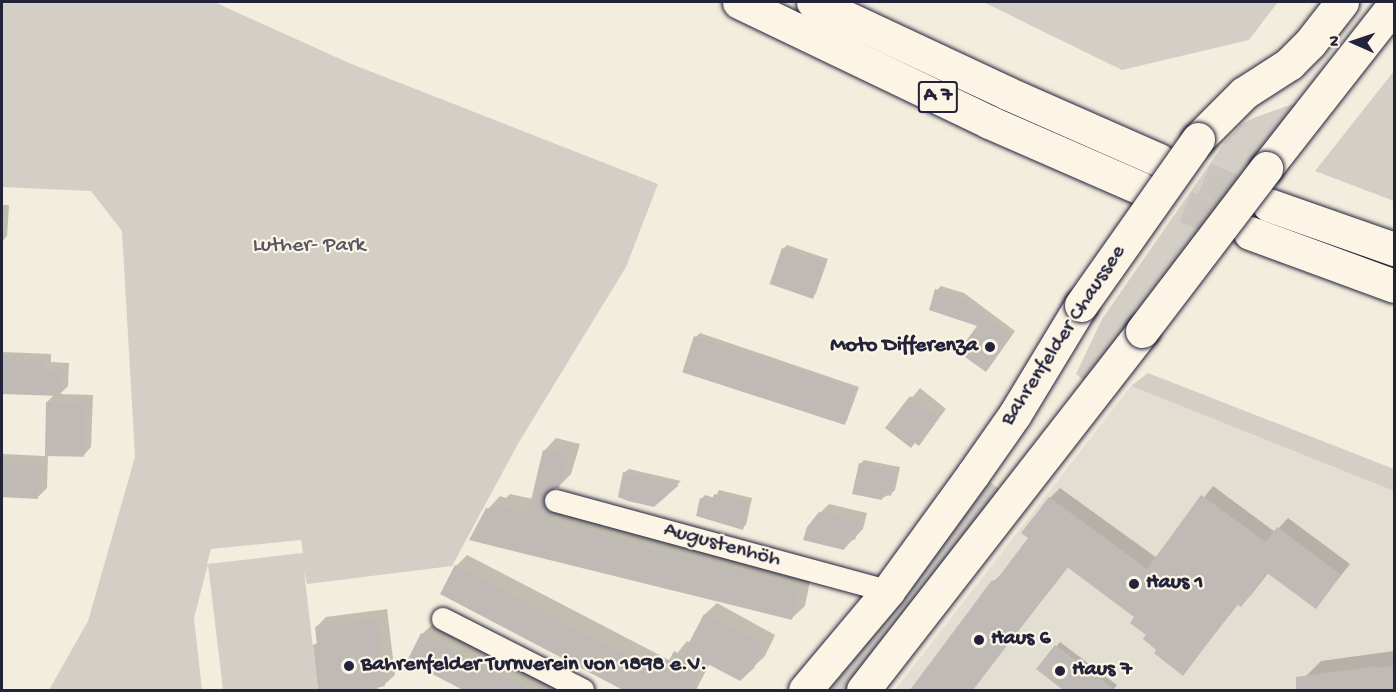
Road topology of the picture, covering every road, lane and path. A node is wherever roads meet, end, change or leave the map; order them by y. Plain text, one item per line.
1 (739, 2) edge
2 (813, 2) edge
3 (1342, 2) edge
4 (1395, 4) edge
5 (1160, 160) tunnel mouth
6 (1140, 188) tunnel mouth
7 (1269, 205) tunnel mouth
8 (1250, 232) tunnel mouth
9 (1395, 249) edge
10 (1395, 286) edge
11 (556, 501) dead end
12 (888, 591) junction
13 (443, 619) dead end
14 (584, 690) edge
15 (805, 690) edge
16 (863, 690) edge

1 - 6 main road, A 7
2 - 5 main road, A 7
3 - 12 main road, Bahrenfelder Chaussee, bridge
4 - 16 main road, bridge
7 - 9 main road
8 - 10 main road
11 - 12 street, Augustenhöh
12 - 15 main road, Bahrenfelder Chaussee
13 - 14 street

